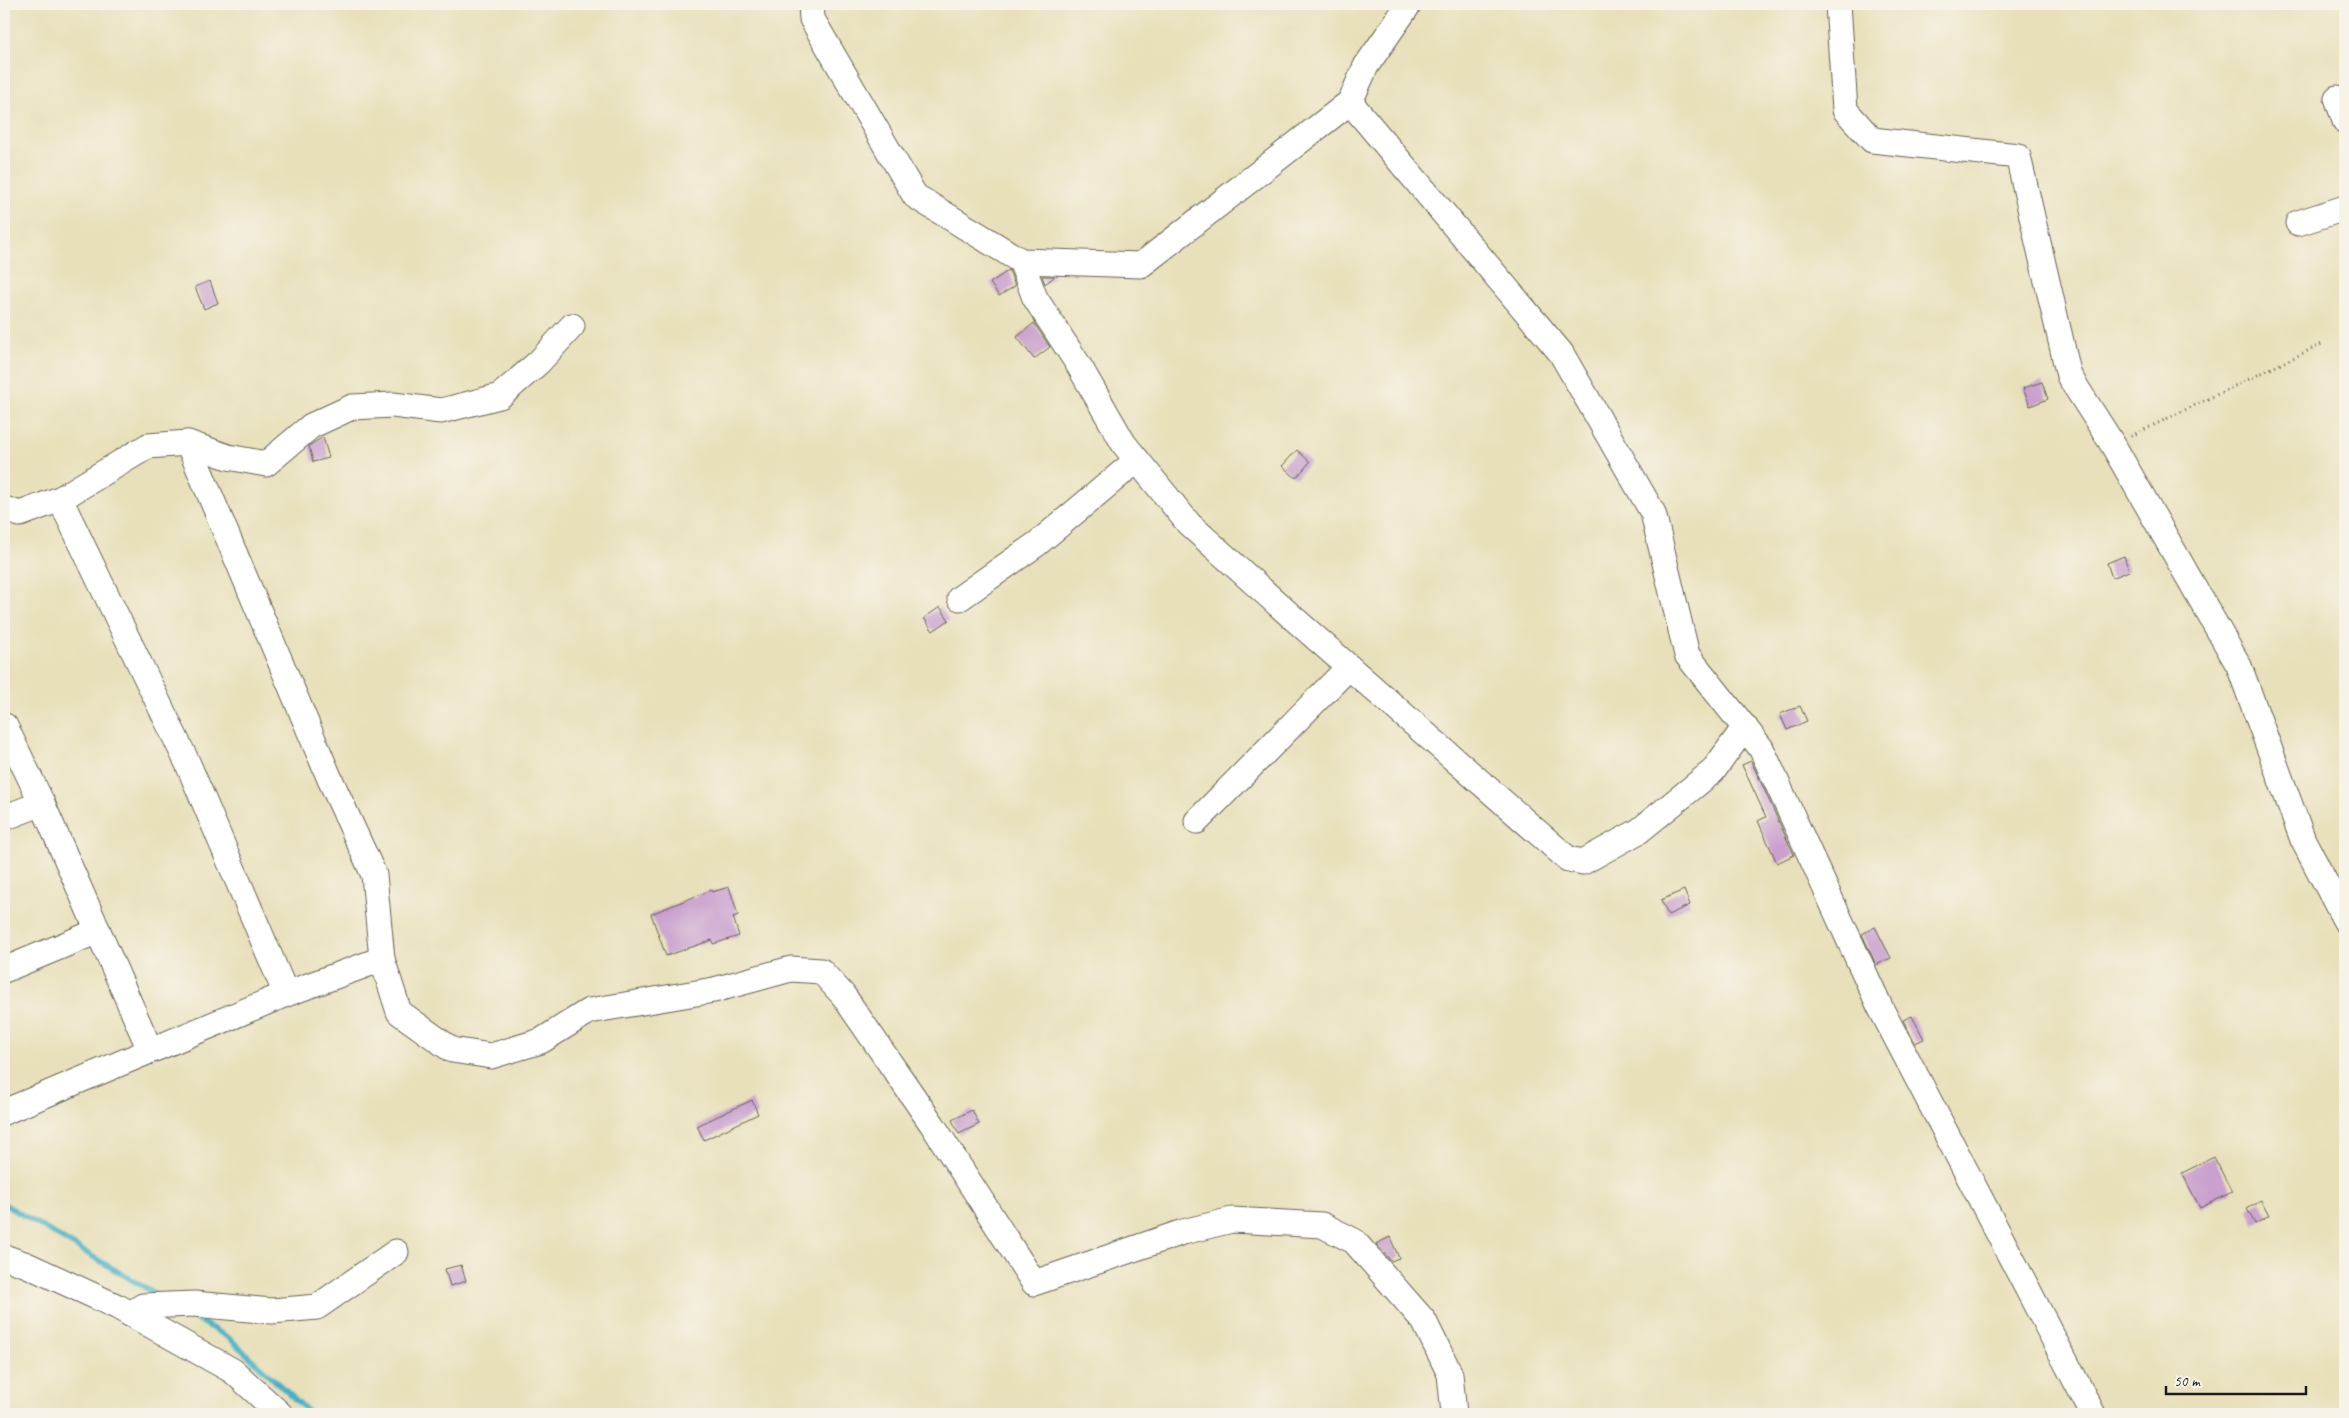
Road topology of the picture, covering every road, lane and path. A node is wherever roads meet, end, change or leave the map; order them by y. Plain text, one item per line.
1 (811, 4) edge
2 (1410, 4) edge
3 (1838, 4) edge
4 (1350, 102) junction
5 (2345, 208) edge
6 (2298, 223) dead end
7 (1021, 261) junction
8 (572, 326) dead end
9 (2324, 344) dead end
10 (188, 443) junction
11 (2113, 445) junction
12 (1137, 460) junction
13 (60, 499) junction
14 (4, 509) edge
15 (960, 598) dead end
16 (1349, 667) junction
17 (5, 726) dead end
18 (1745, 727) junction
19 (42, 803) junction
20 (4, 818) edge
21 (1197, 821) dead end
22 (2344, 913) edge
23 (98, 931) junction
24 (382, 959) junction
25 (4, 970) edge
26 (286, 994) junction
27 (150, 1050) junction
28 (4, 1112) edge
29 (396, 1252) dead end
30 (4, 1257) edge
31 (130, 1314) junction
32 (280, 1414) edge
33 (1454, 1414) edge
34 (2093, 1414) edge

1 - 7 street
2 - 4 street
3 - 11 street
4 - 7 street
4 - 18 street
5 - 6 street
7 - 12 street
8 - 10 street
9 - 11 path
10 - 13 street
10 - 24 street
11 - 22 street
12 - 15 street
12 - 16 street
13 - 14 street
13 - 26 street
16 - 18 street
16 - 21 street
17 - 19 street
18 - 34 street
19 - 20 street
19 - 23 street
23 - 25 street
23 - 27 street
24 - 26 street
24 - 33 street
26 - 27 street
27 - 28 street
29 - 31 street
30 - 31 street
31 - 32 street

